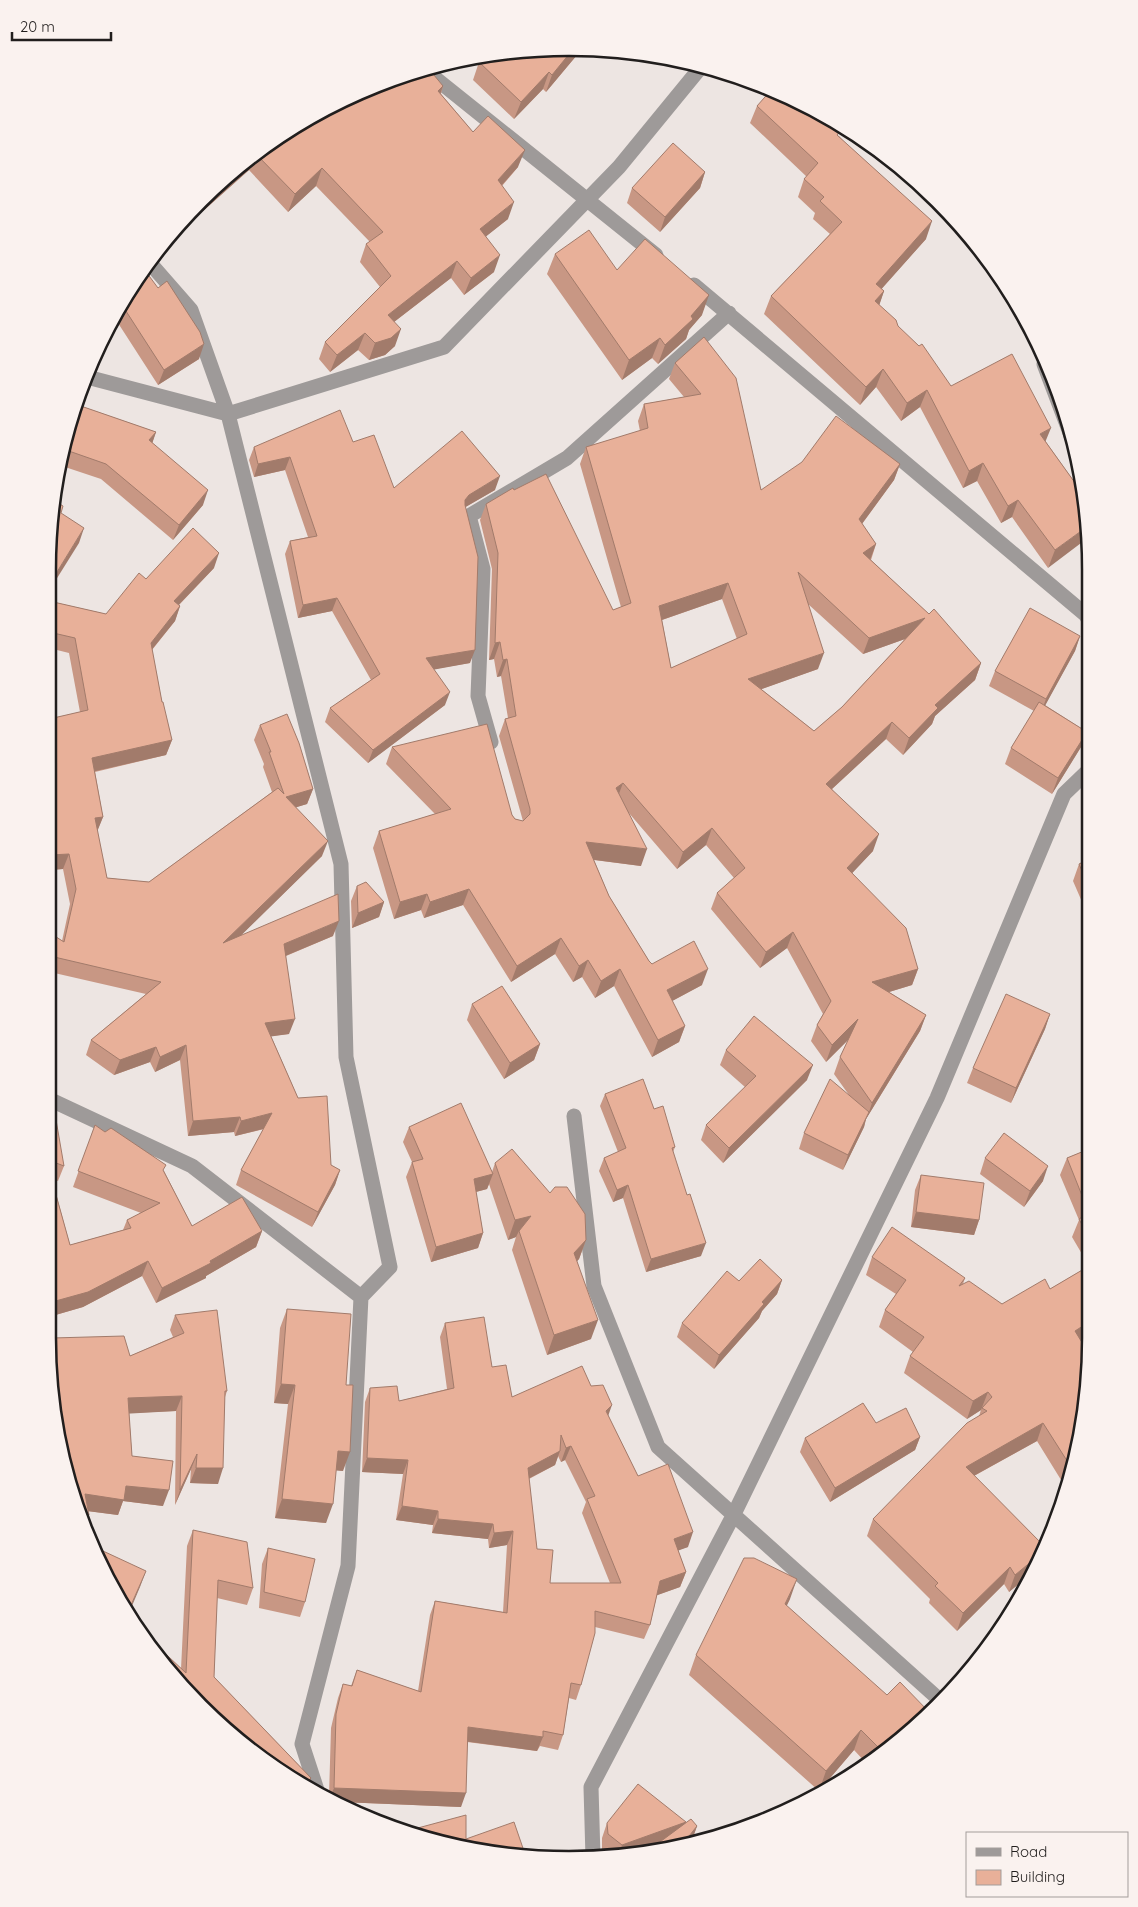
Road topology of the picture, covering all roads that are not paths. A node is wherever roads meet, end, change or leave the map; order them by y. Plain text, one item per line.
1 (697, 73) edge
2 (432, 75) edge
3 (587, 199) junction
4 (669, 265) edge
5 (155, 267) edge
6 (684, 277) edge
7 (729, 313) junction
8 (93, 379) edge
9 (228, 414) junction
10 (1082, 612) edge
11 (494, 753) edge
12 (1082, 777) edge
13 (56, 1102) edge
14 (574, 1116) dead end
15 (361, 1297) junction
16 (734, 1514) junction
17 (936, 1697) edge
18 (315, 1783) edge
19 (593, 1850) edge

1 - 3 street
2 - 3 street
3 - 4 street
3 - 9 street
5 - 9 street
6 - 7 street
7 - 10 street
7 - 11 street
8 - 9 street
9 - 15 street
12 - 16 street
13 - 15 street
14 - 16 street
15 - 18 street
16 - 17 street
16 - 19 street

